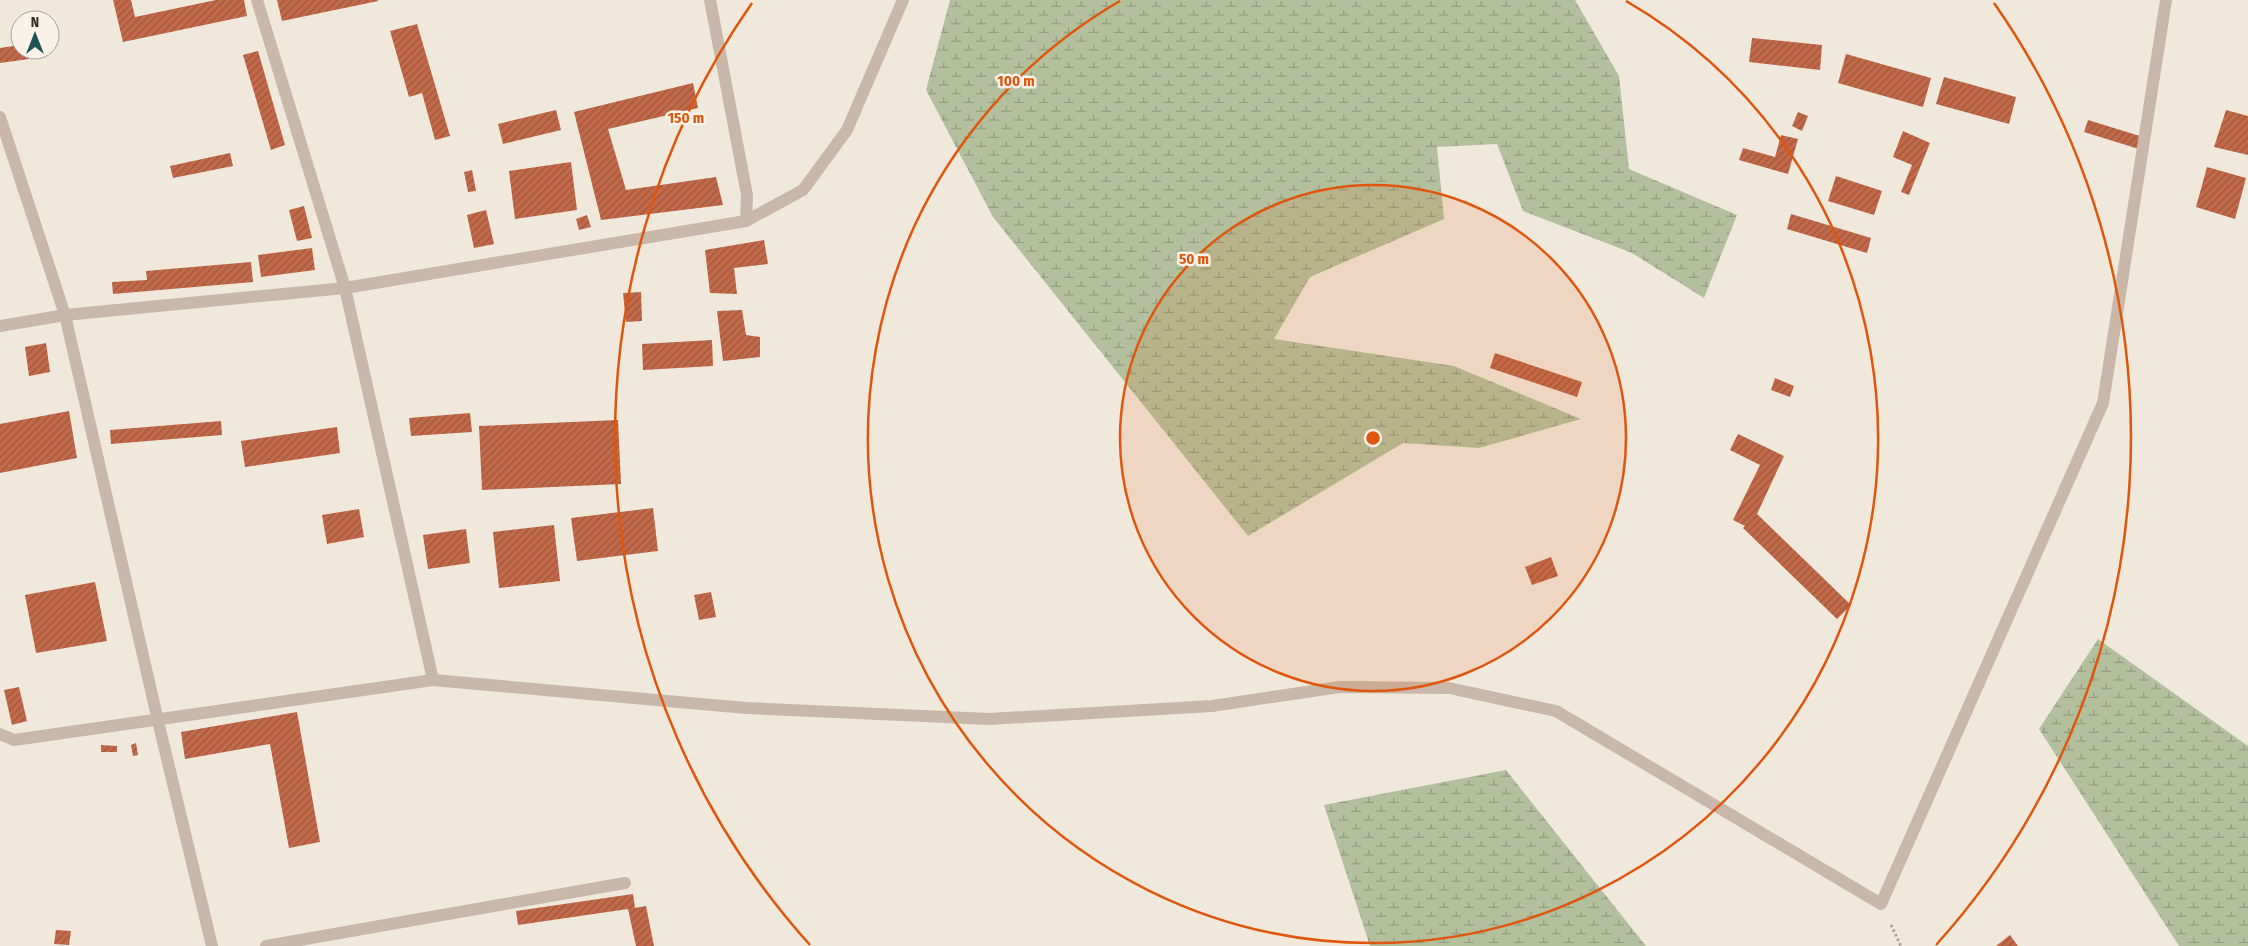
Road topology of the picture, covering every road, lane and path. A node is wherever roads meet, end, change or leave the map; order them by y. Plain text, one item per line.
1 (257, 0) edge
2 (710, 0) edge
3 (903, 0) edge
4 (2166, 0) edge
5 (0, 117) edge
6 (746, 221) junction
7 (345, 288) junction
8 (65, 315) junction
9 (0, 326) edge
10 (433, 680) junction
11 (158, 720) junction
12 (0, 734) edge
13 (625, 883) dead end
14 (212, 946) edge
15 (266, 946) edge

1 - 7 street
2 - 6 street
3 - 6 street
4 - 10 street
5 - 8 street
6 - 7 street
7 - 8 street
7 - 10 street
8 - 9 street
8 - 11 street
10 - 11 street
11 - 12 street
11 - 14 street
13 - 15 street

